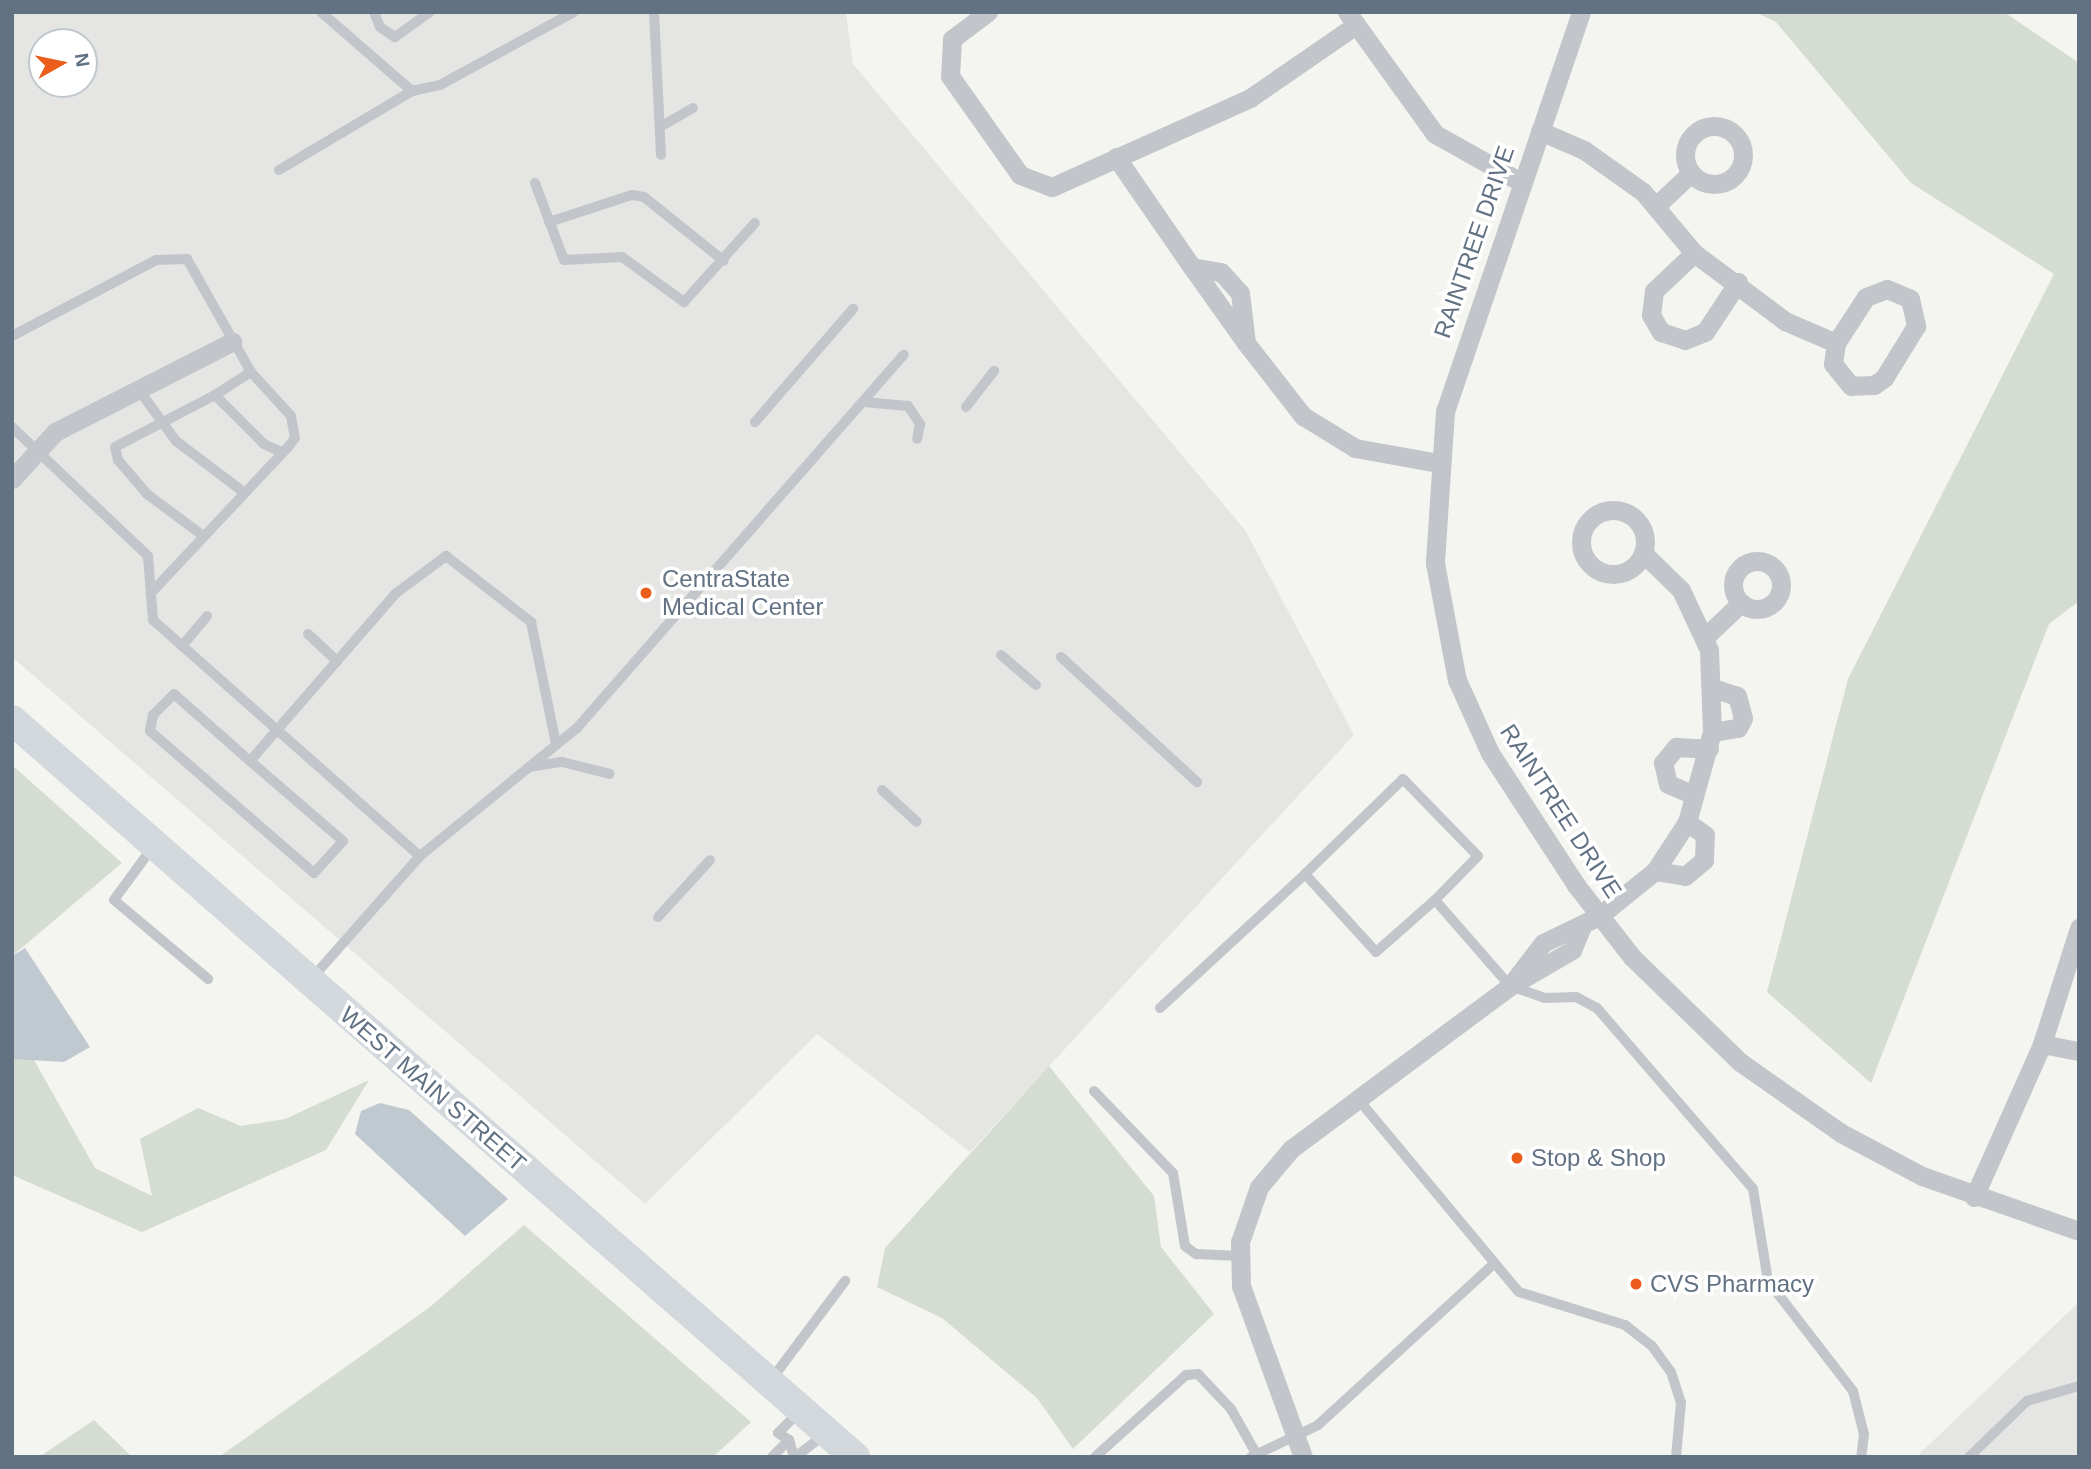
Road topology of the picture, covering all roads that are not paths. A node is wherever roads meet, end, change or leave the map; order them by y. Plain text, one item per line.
1 (321, 12) edge
2 (374, 12) edge
3 (430, 12) edge
4 (654, 12) edge
5 (988, 12) edge
6 (1581, 12) edge
7 (568, 14) edge
8 (1351, 18) edge
9 (412, 91) junction
10 (692, 107) dead end
11 (660, 127) junction
12 (1540, 131) junction
13 (661, 155) dead end
14 (1116, 157) junction
15 (279, 170) dead end
16 (1689, 175) dead end
17 (1520, 181) junction
18 (535, 183) dead end
19 (1657, 205) junction
20 (549, 222) junction
21 (755, 223) dead end
22 (1694, 253) junction
23 (724, 261) junction
24 (1738, 282) junction
25 (853, 309) dead end
26 (12, 336) edge
27 (232, 342) junction
28 (1836, 343) junction
29 (904, 355) dead end
30 (994, 371) dead end
31 (251, 372) junction
32 (139, 390) junction
33 (215, 395) junction
34 (863, 402) junction
35 (966, 407) dead end
36 (161, 422) junction
37 (755, 422) dead end
38 (12, 427) edge
39 (917, 439) dead end
40 (40, 449) junction
41 (281, 452) junction
42 (1438, 463) junction
43 (12, 479) edge
44 (242, 491) junction
45 (202, 535) junction
46 (1643, 553) dead end
47 (151, 593) junction
48 (1741, 603) dead end
49 (207, 616) dead end
50 (308, 634) dead end
51 (1705, 637) junction
52 (182, 646) junction
53 (1001, 655) dead end
54 (1061, 657) dead end
55 (337, 661) junction
56 (1036, 685) dead end
57 (1715, 689) junction
58 (12, 720) edge
59 (276, 731) junction
60 (1711, 740) junction
61 (556, 744) junction
62 (250, 761) junction
63 (525, 768) junction
64 (610, 774) dead end
65 (1197, 782) dead end
66 (882, 790) dead end
67 (1694, 795) junction
68 (917, 821) dead end
69 (1687, 822) junction
70 (155, 845) junction
71 (420, 856) junction
72 (710, 860) dead end
73 (1655, 872) junction
74 (1305, 874) junction
75 (1435, 900) junction
76 (1599, 916) junction
77 (658, 917) dead end
78 (2078, 934) edge
79 (208, 979) dead end
80 (310, 980) junction
81 (1510, 986) junction
82 (1160, 1008) dead end
83 (2042, 1044) junction
84 (2079, 1051) edge
85 (1094, 1091) dead end
86 (1358, 1099) junction
87 (1975, 1197) junction
88 (2079, 1231) edge
89 (1239, 1256) junction
90 (1494, 1264) junction
91 (845, 1281) dead end
92 (769, 1383) junction
93 (2079, 1386) edge
94 (801, 1410) junction
95 (827, 1433) junction
96 (789, 1440) junction
97 (1300, 1448) edge
98 (1255, 1456) edge
99 (772, 1457) edge
100 (794, 1457) edge
101 (855, 1457) edge
102 (1095, 1457) edge
103 (1676, 1457) edge
104 (1861, 1457) edge
105 (1969, 1457) edge

1 - 9 lane
2 - 3 lane
4 - 11 lane
5 - 14 street
6 - 12 street, RAINTREE DRIVE
7 - 9 lane
8 - 14 street
8 - 17 street
9 - 15 lane
10 - 11 lane
11 - 13 lane
12 - 17 street, RAINTREE DRIVE
12 - 19 street
14 - 42 street
16 - 19 street
17 - 42 street, RAINTREE DRIVE
18 - 20 lane
19 - 22 street
20 - 23 lane
20 - 23 lane
21 - 23 lane
22 - 24 street
22 - 24 street
24 - 28 street
25 - 37 lane
26 - 27 lane
27 - 31 lane
27 - 32 street
28 - 28 street
29 - 34 lane
30 - 35 lane
31 - 33 lane
31 - 41 lane
32 - 36 lane
32 - 40 street
33 - 36 lane
33 - 41 lane
34 - 39 lane
34 - 61 lane
36 - 44 lane
36 - 45 lane
38 - 40 lane
40 - 43 street
40 - 47 lane
41 - 44 lane
42 - 76 street, RAINTREE DRIVE
44 - 45 lane
45 - 47 lane
46 - 51 street
47 - 52 lane
48 - 51 street
49 - 52 lane
50 - 55 lane
51 - 57 street
52 - 59 lane
53 - 56 lane
54 - 65 lane
55 - 59 lane
55 - 61 lane
57 - 60 street
57 - 60 street
58 - 70 main road, WEST MAIN STREET
59 - 62 lane
59 - 71 lane
60 - 67 street
60 - 67 street
61 - 63 lane
62 - 62 lane
63 - 64 lane
63 - 71 lane
66 - 68 lane
67 - 69 street
69 - 73 street
69 - 73 street
70 - 79 lane
70 - 80 main road, WEST MAIN STREET
71 - 80 lane
72 - 77 lane
73 - 76 street
74 - 75 lane
74 - 75 lane
74 - 82 lane
75 - 81 lane
76 - 81 street
76 - 87 street, RAINTREE DRIVE
78 - 83 street
80 - 92 main road, WEST MAIN STREET
81 - 86 street
81 - 104 lane
83 - 84 street
83 - 87 street
85 - 89 lane
86 - 89 street
86 - 90 lane
87 - 88 street, RAINTREE DRIVE
89 - 97 street
90 - 97 lane
90 - 103 lane
91 - 92 lane
92 - 94 main road, WEST MAIN STREET
93 - 105 lane
94 - 95 main road, WEST MAIN STREET
94 - 96 lane
95 - 100 lane
95 - 101 main road, WEST MAIN STREET
96 - 99 lane
96 - 100 lane
97 - 98 lane
98 - 102 lane

